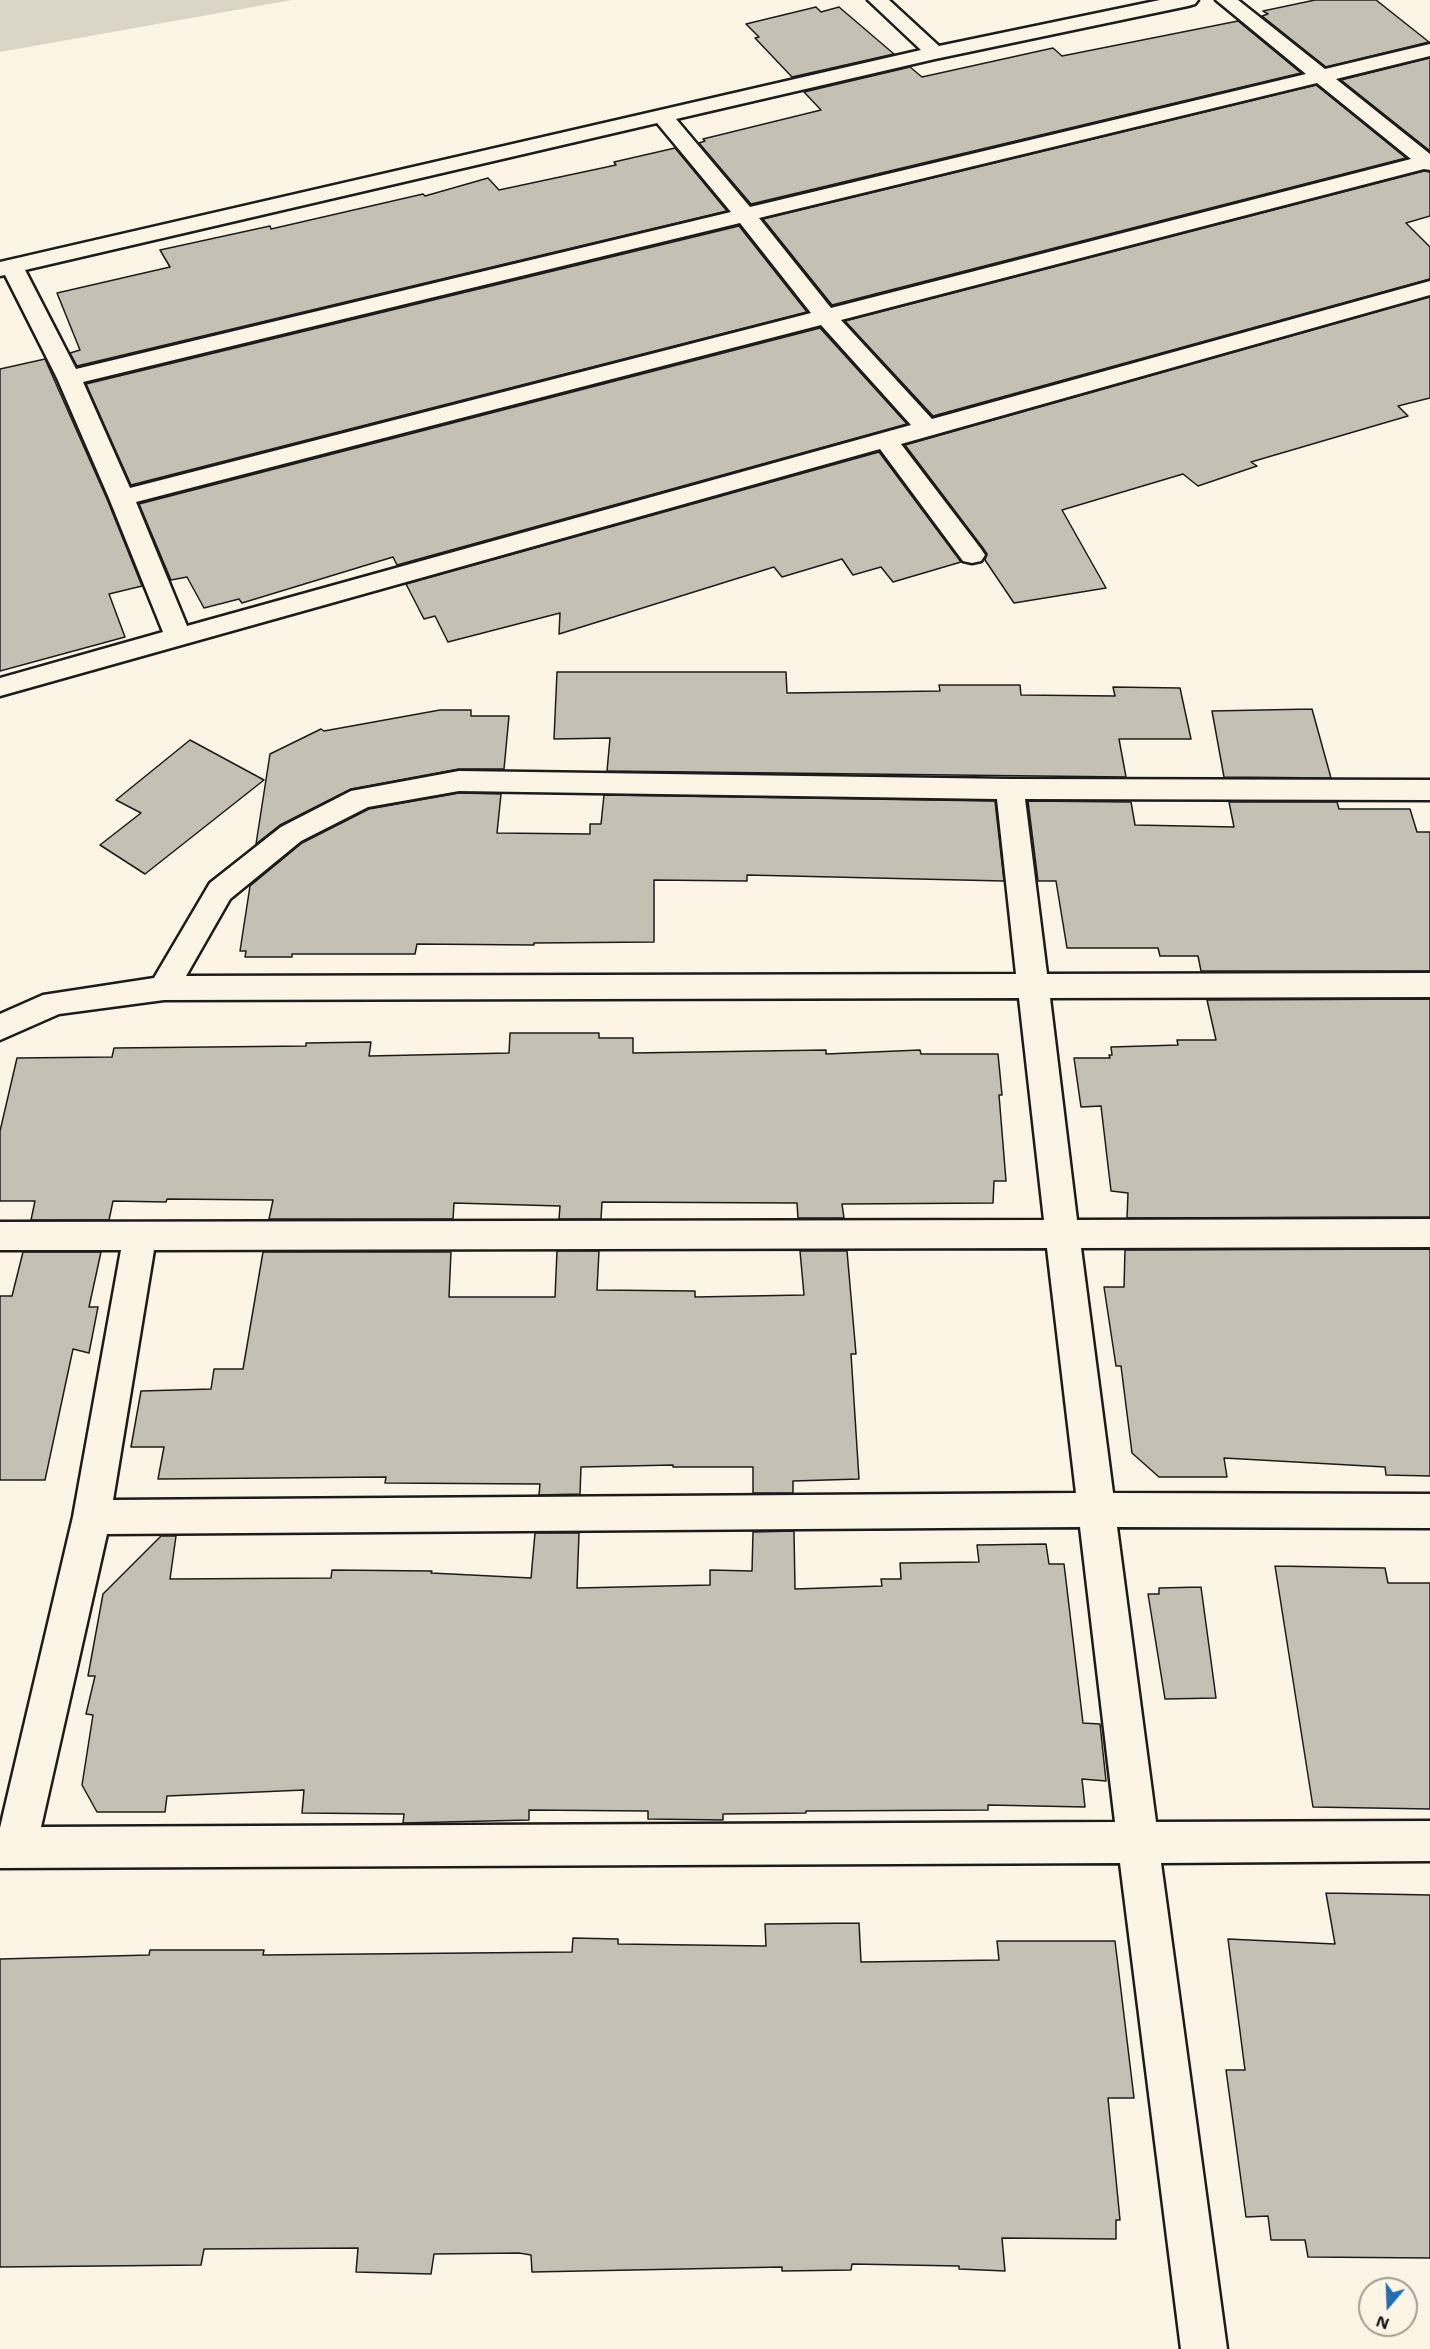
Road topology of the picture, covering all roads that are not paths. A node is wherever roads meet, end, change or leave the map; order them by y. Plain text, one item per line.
1 (878, 0) edge
2 (1188, 0) edge
3 (1226, 0) edge
4 (1430, 50) edge
5 (935, 53) junction
6 (1320, 77) junction
7 (662, 116) junction
8 (1429, 162) edge
9 (744, 214) junction
10 (6, 268) edge
11 (1430, 288) edge
12 (826, 317) junction
13 (69, 378) junction
14 (928, 429) junction
15 (886, 441) junction
16 (122, 498) junction
17 (972, 555) dead end
18 (179, 638) junction
19 (0, 687) edge
20 (1010, 789) junction
21 (1430, 790) edge
22 (1035, 985) junction
23 (1430, 985) edge
24 (164, 988) junction
25 (0, 1029) edge
26 (1062, 1233) junction
27 (1430, 1233) edge
28 (140, 1235) junction
29 (0, 1236) edge
30 (1097, 1510) junction
31 (1430, 1511) edge
32 (92, 1517) junction
33 (1430, 1841) edge
34 (1138, 1842) junction
35 (8, 1848) edge
36 (1204, 2349) edge

1 - 5 street
2 - 5 street
3 - 6 street
4 - 6 street
5 - 7 street
6 - 8 street
6 - 9 street
7 - 9 street
7 - 10 street
8 - 12 street
9 - 12 street
9 - 13 street
10 - 13 street
11 - 14 street
12 - 14 street
12 - 16 street
13 - 16 street
14 - 15 street
15 - 17 street
15 - 18 street
16 - 18 street
18 - 19 street
20 - 21 street
20 - 22 street
20 - 24 street
22 - 23 street
22 - 24 street
22 - 26 street
24 - 25 street
26 - 27 street
26 - 28 street
26 - 30 street
28 - 29 street
28 - 32 street
30 - 31 street
30 - 32 street
30 - 34 street
32 - 35 street
33 - 34 street
34 - 35 street
34 - 36 street

